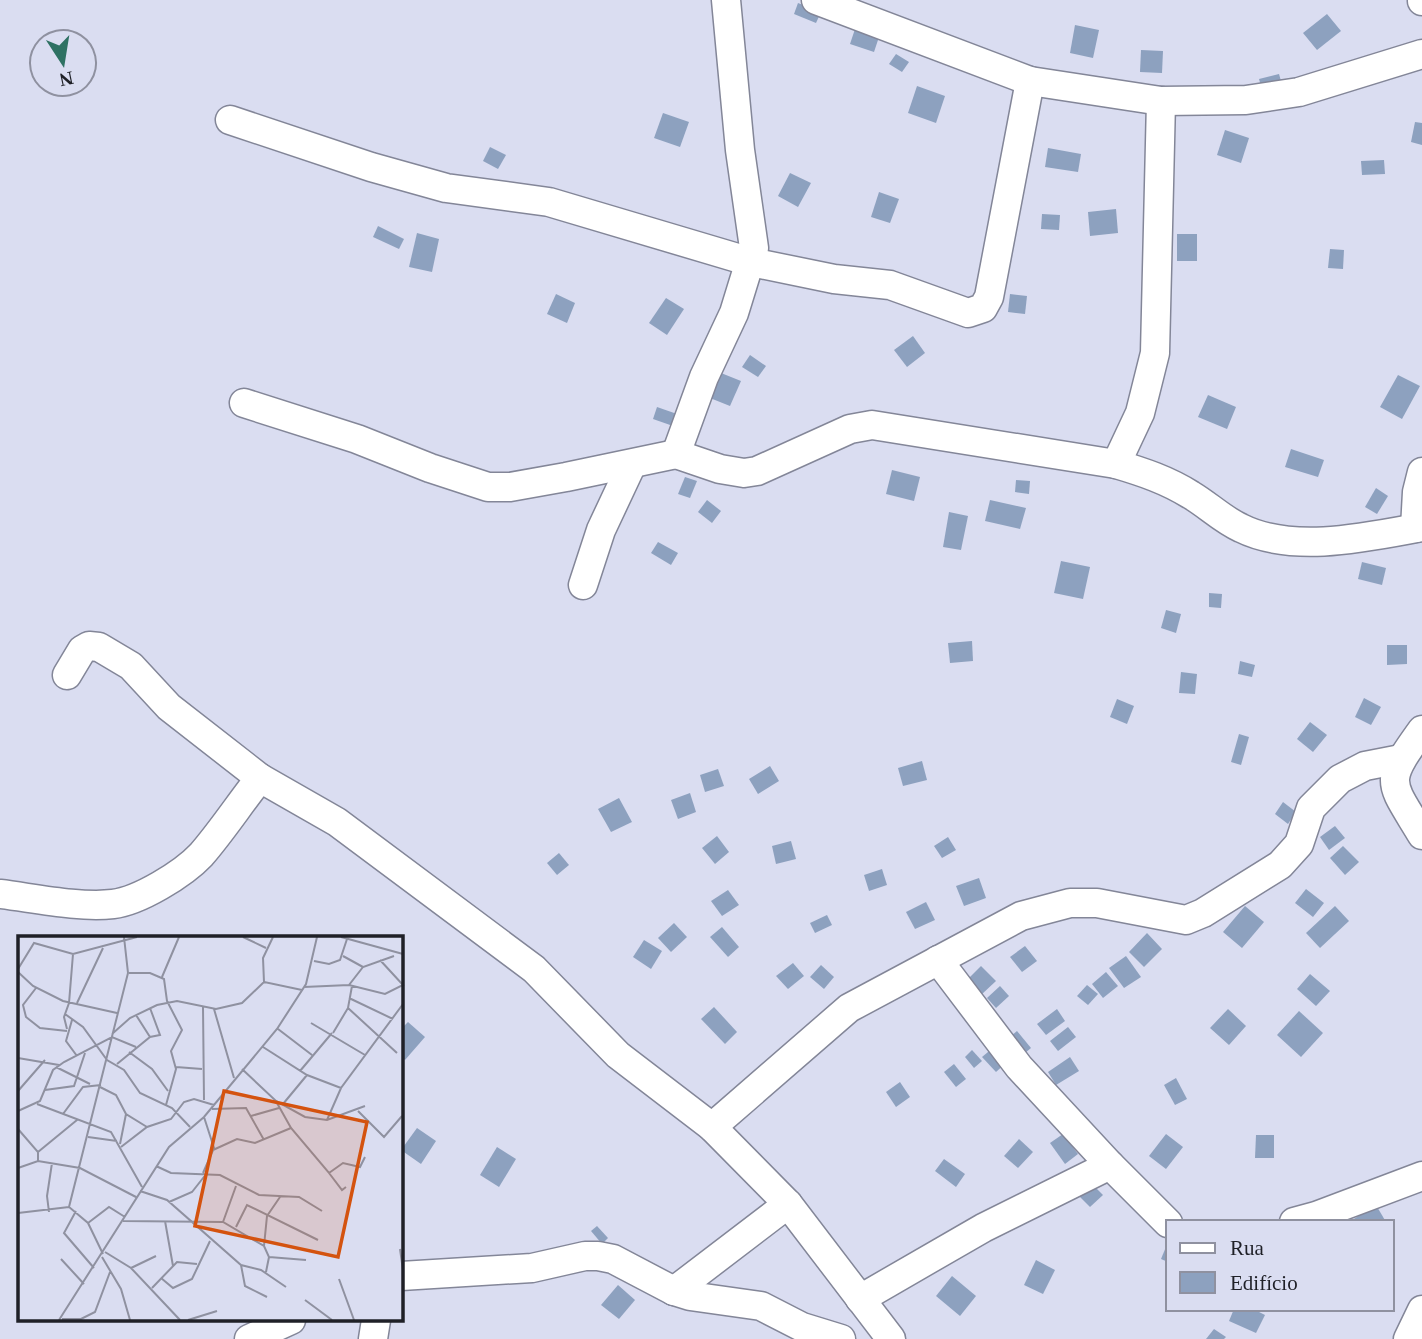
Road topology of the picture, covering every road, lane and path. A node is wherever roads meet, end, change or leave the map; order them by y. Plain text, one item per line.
1 (726, 0) edge
2 (816, 0) edge
3 (1422, 54) edge
4 (1030, 81) junction
5 (1161, 101) junction
6 (230, 120) dead end
7 (751, 262) junction
8 (244, 403) dead end
9 (676, 454) junction
10 (632, 464) junction
11 (1116, 464) junction
12 (1422, 472) edge
13 (1418, 527) edge
14 (583, 585) dead end
15 (67, 675) dead end
16 (1422, 730) edge
17 (1401, 759) junction
18 (260, 778) junction
19 (1422, 835) edge
20 (0, 894) edge
21 (938, 960) junction
22 (712, 1127) junction
23 (1110, 1165) junction
24 (1422, 1176) edge
25 (788, 1204) junction
26 (1301, 1220) edge
27 (1166, 1221) edge
28 (402, 1276) edge
29 (674, 1291) junction
30 (860, 1299) junction
31 (1422, 1310) edge
32 (287, 1322) edge
33 (249, 1339) edge
34 (838, 1339) edge
35 (891, 1339) edge
36 (1408, 1339) edge

1 - 7 street
2 - 4 street
3 - 5 street
4 - 5 street
4 - 7 street
5 - 11 street
6 - 7 street
7 - 9 street
8 - 10 street
9 - 10 street
9 - 11 street
10 - 14 street
11 - 13 street
12 - 13 street
15 - 18 street
16 - 17 street
17 - 19 street
17 - 21 street
18 - 20 street
18 - 22 street
21 - 22 street
21 - 23 street
22 - 25 street
23 - 27 street
23 - 30 street
24 - 26 street
25 - 29 street
25 - 30 street
28 - 29 street
29 - 34 street
30 - 35 street
31 - 36 street
32 - 33 street

